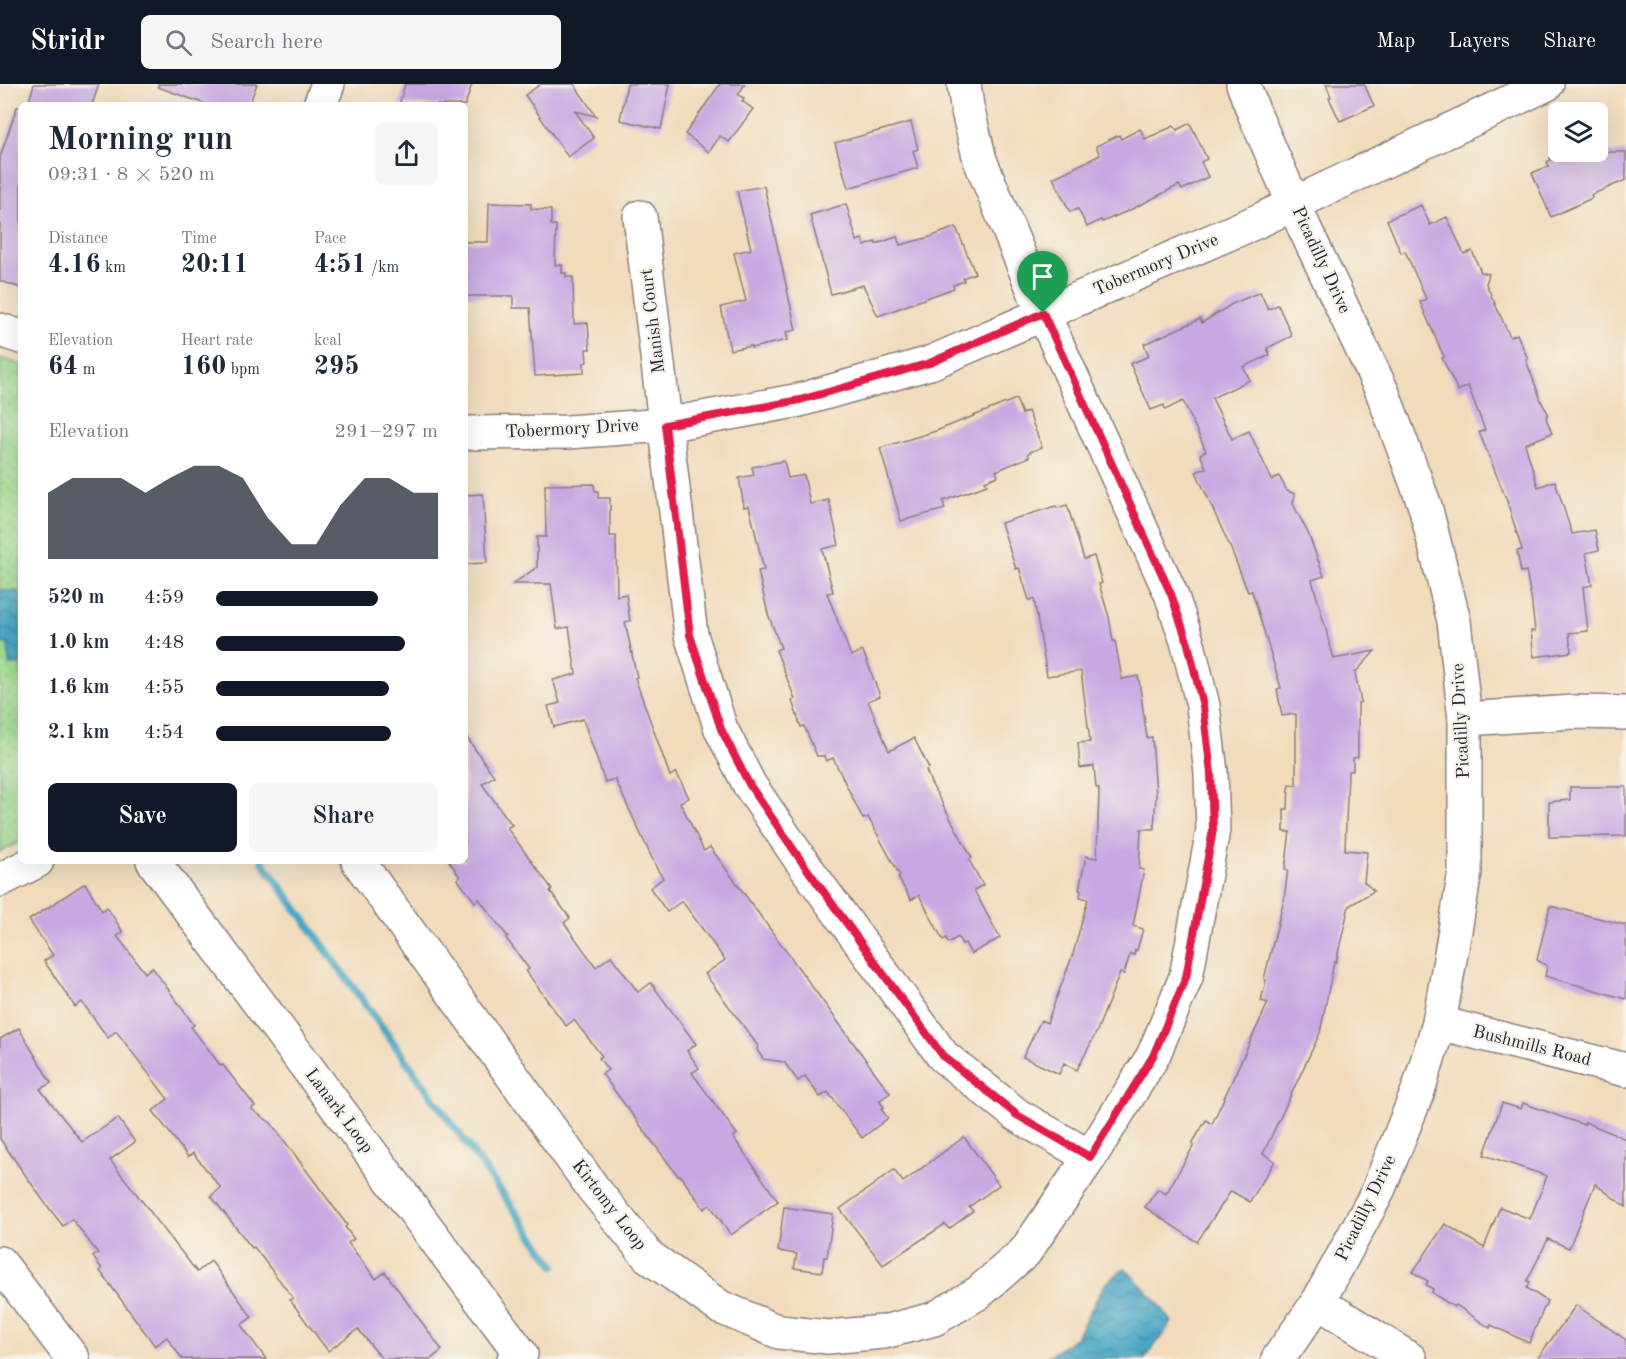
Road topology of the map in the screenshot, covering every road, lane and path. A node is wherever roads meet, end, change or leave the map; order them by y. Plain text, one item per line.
1 (328, 84) edge
2 (964, 84) edge
3 (1243, 84) edge
4 (1547, 84) edge
5 (321, 102) edge
6 (1294, 204) junction
7 (640, 217) dead end
8 (1043, 313) junction
9 (0, 330) edge
10 (18, 336) edge
11 (665, 425) junction
12 (468, 433) edge
13 (1626, 713) edge
14 (1465, 719) junction
15 (31, 864) edge
16 (155, 864) edge
17 (360, 864) edge
18 (0, 880) edge
19 (1439, 1023) junction
20 (1626, 1070) edge
21 (1090, 1157) junction
22 (0, 1263) edge
23 (1318, 1302) junction
24 (73, 1359) edge
25 (514, 1359) edge
26 (1278, 1359) edge
27 (1410, 1359) edge

1 - 5 street
2 - 8 street, Kirtomy Loop
3 - 6 street, Picadilly Drive
4 - 6 street, Tobermory Drive
6 - 8 street, Tobermory Drive
6 - 14 street, Picadilly Drive
7 - 11 street, Manish Court
8 - 11 street, Tobermory Drive
8 - 21 street, Kirtomy Loop
9 - 10 street
11 - 12 street, Tobermory Drive
11 - 21 street, Manish Court
13 - 14 street
14 - 19 street, Picadilly Drive
15 - 18 street
16 - 25 street, Lanark Loop
17 - 21 street, Kirtomy Loop
19 - 20 street, Bushmills Road
19 - 23 street, Picadilly Drive
22 - 24 street
23 - 26 street, Picadilly Drive
23 - 27 street

